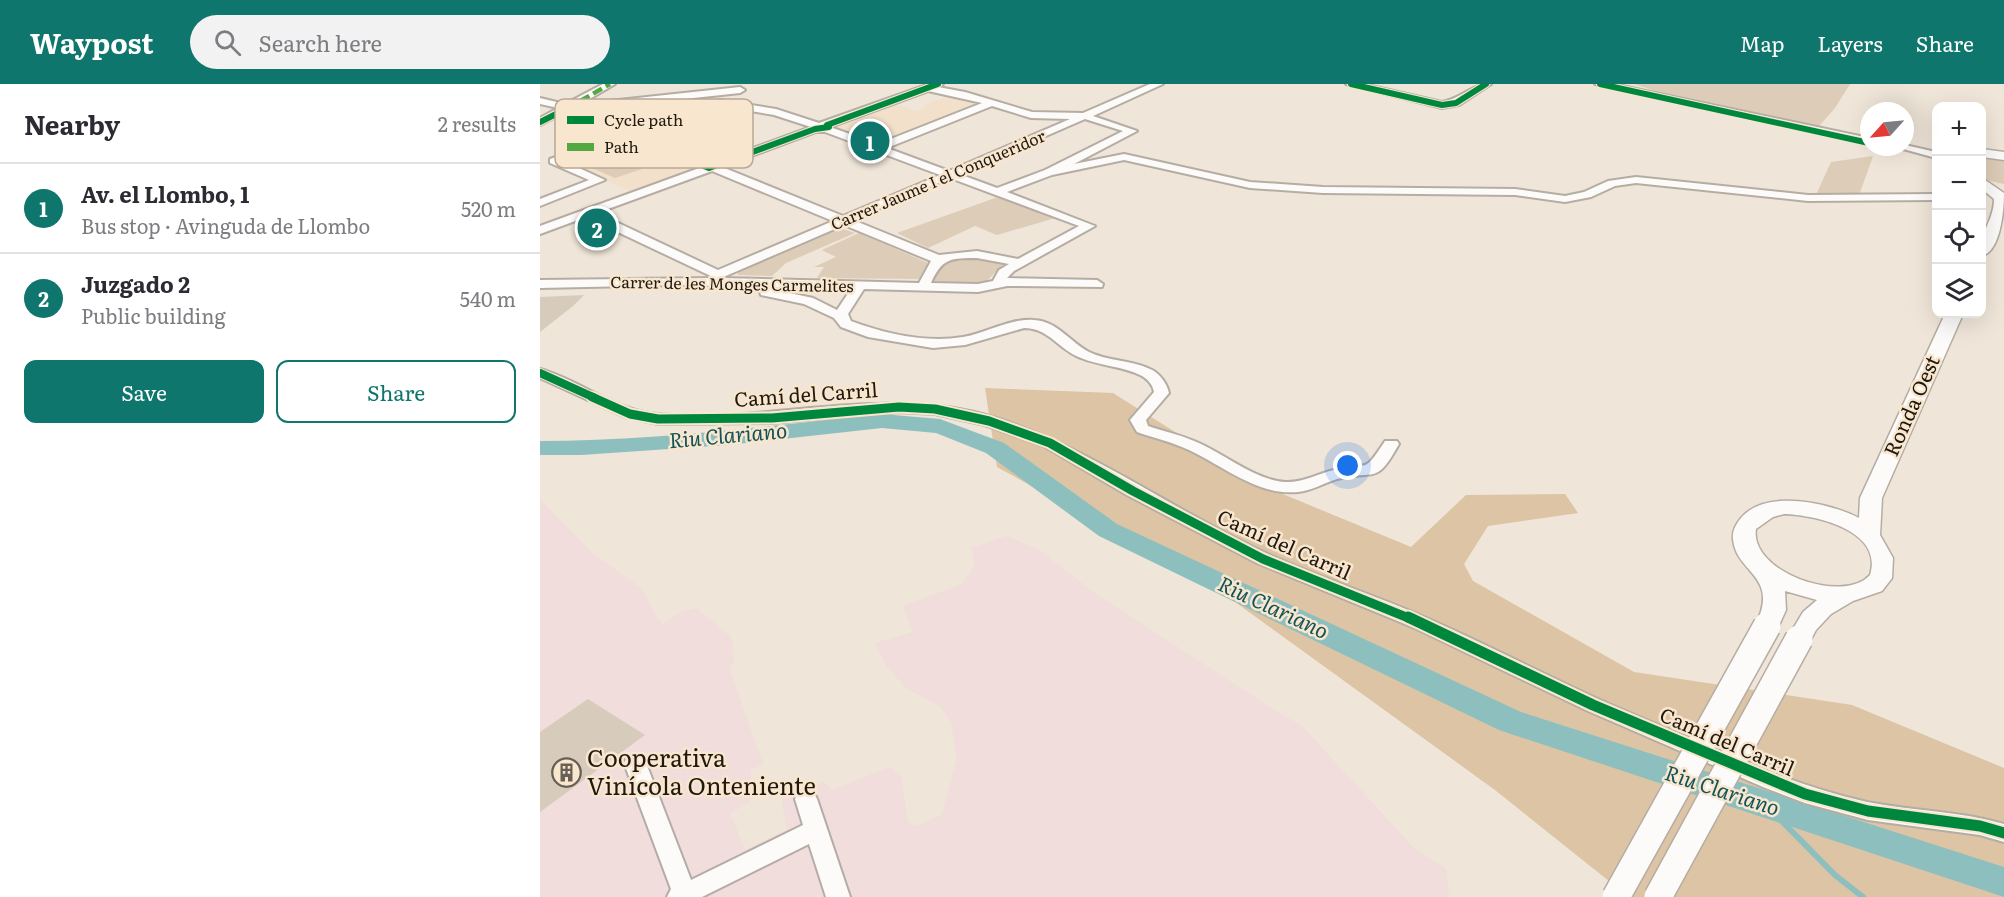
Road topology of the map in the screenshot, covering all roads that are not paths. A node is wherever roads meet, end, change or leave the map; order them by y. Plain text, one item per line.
1 (610, 84) edge
2 (1158, 84) edge
3 (1351, 84) edge
4 (1486, 84) edge
5 (1600, 84) edge
6 (933, 86) edge
7 (743, 87) edge
8 (584, 99) edge
9 (719, 99) edge
10 (540, 101) edge
11 (991, 103) junction
12 (555, 105) edge
13 (753, 107) edge
14 (555, 114) edge
15 (1084, 116) junction
16 (540, 122) edge
17 (821, 128) junction
18 (1860, 139) edge
19 (878, 148) junction
20 (1914, 149) edge
21 (753, 152) edge
22 (1932, 153) edge
23 (1986, 153) edge
24 (2001, 155) edge
25 (570, 168) edge
26 (709, 168) joint
27 (1049, 171) junction
28 (950, 174) junction
29 (1986, 183) edge
30 (1986, 185) edge
31 (2004, 186) edge
32 (1000, 191) junction
33 (1932, 197) edge
34 (540, 203) edge
35 (2003, 205) edge
36 (587, 213) junction
37 (842, 221) junction
38 (540, 230) edge
39 (1986, 242) edge
40 (939, 260) junction
41 (1019, 263) junction
42 (716, 278) junction
43 (540, 284) edge
44 (998, 284) junction
45 (1097, 284) dead end
46 (859, 285) junction
47 (923, 287) junction
48 (540, 294) edge
49 (842, 315) junction
50 (1952, 318) edge
51 (540, 373) edge
52 (1391, 444) dead end
53 (1871, 498) junction
54 (1827, 513) junction
55 (1869, 536) junction
56 (1763, 568) junction
57 (1848, 594) junction
58 (635, 763) dead end
59 (806, 799) dead end
60 (815, 830) junction
61 (2004, 833) edge
62 (684, 896) edge
63 (838, 897) edge
64 (1616, 897) edge
65 (1658, 897) edge

1 - 8 street
2 - 15 street, Carrer Jaume I el Conqueridor
3 - 4 street
5 - 18 street
6 - 11 street
6 - 17 street
7 - 9 street
10 - 12 street
11 - 15 street
11 - 19 street
13 - 17 street
14 - 16 street
15 - 27 street
15 - 28 street, Carrer Jaume I el Conqueridor
17 - 19 street
17 - 21 street
19 - 28 street
20 - 22 street
23 - 24 main road
25 - 34 street
26 - 36 street
26 - 37 street
27 - 32 street
27 - 33 street
28 - 32 street
28 - 37 street, Carrer Jaume I el Conqueridor
29 - 31 main road
30 - 35 main road
32 - 41 street
35 - 39 main road
36 - 38 street
36 - 42 street
37 - 40 street
37 - 42 street, Carrer Jaume I el Conqueridor
40 - 41 street
40 - 47 street
41 - 44 street
42 - 43 street, Carrer de les Monges Carmelites
42 - 46 street, Carrer de les Monges Carmelites
44 - 45 street, Carrer de les Monges Carmelites
44 - 47 street, Carrer de les Monges Carmelites
46 - 47 street, Carrer de les Monges Carmelites
46 - 49 street
48 - 49 street, Carrer de les Monges Carmelites
49 - 52 street, Carrer de les Monges Carmelites
50 - 53 main road, Ronda Oest
51 - 61 street, Camí del Carril
53 - 54 main road
53 - 55 main road, Ronda Oest
54 - 55 main road
54 - 56 main road
55 - 57 main road
56 - 57 main road
56 - 64 main road, bridge
57 - 65 main road, bridge
58 - 62 street
59 - 60 street
60 - 62 street
60 - 63 street

